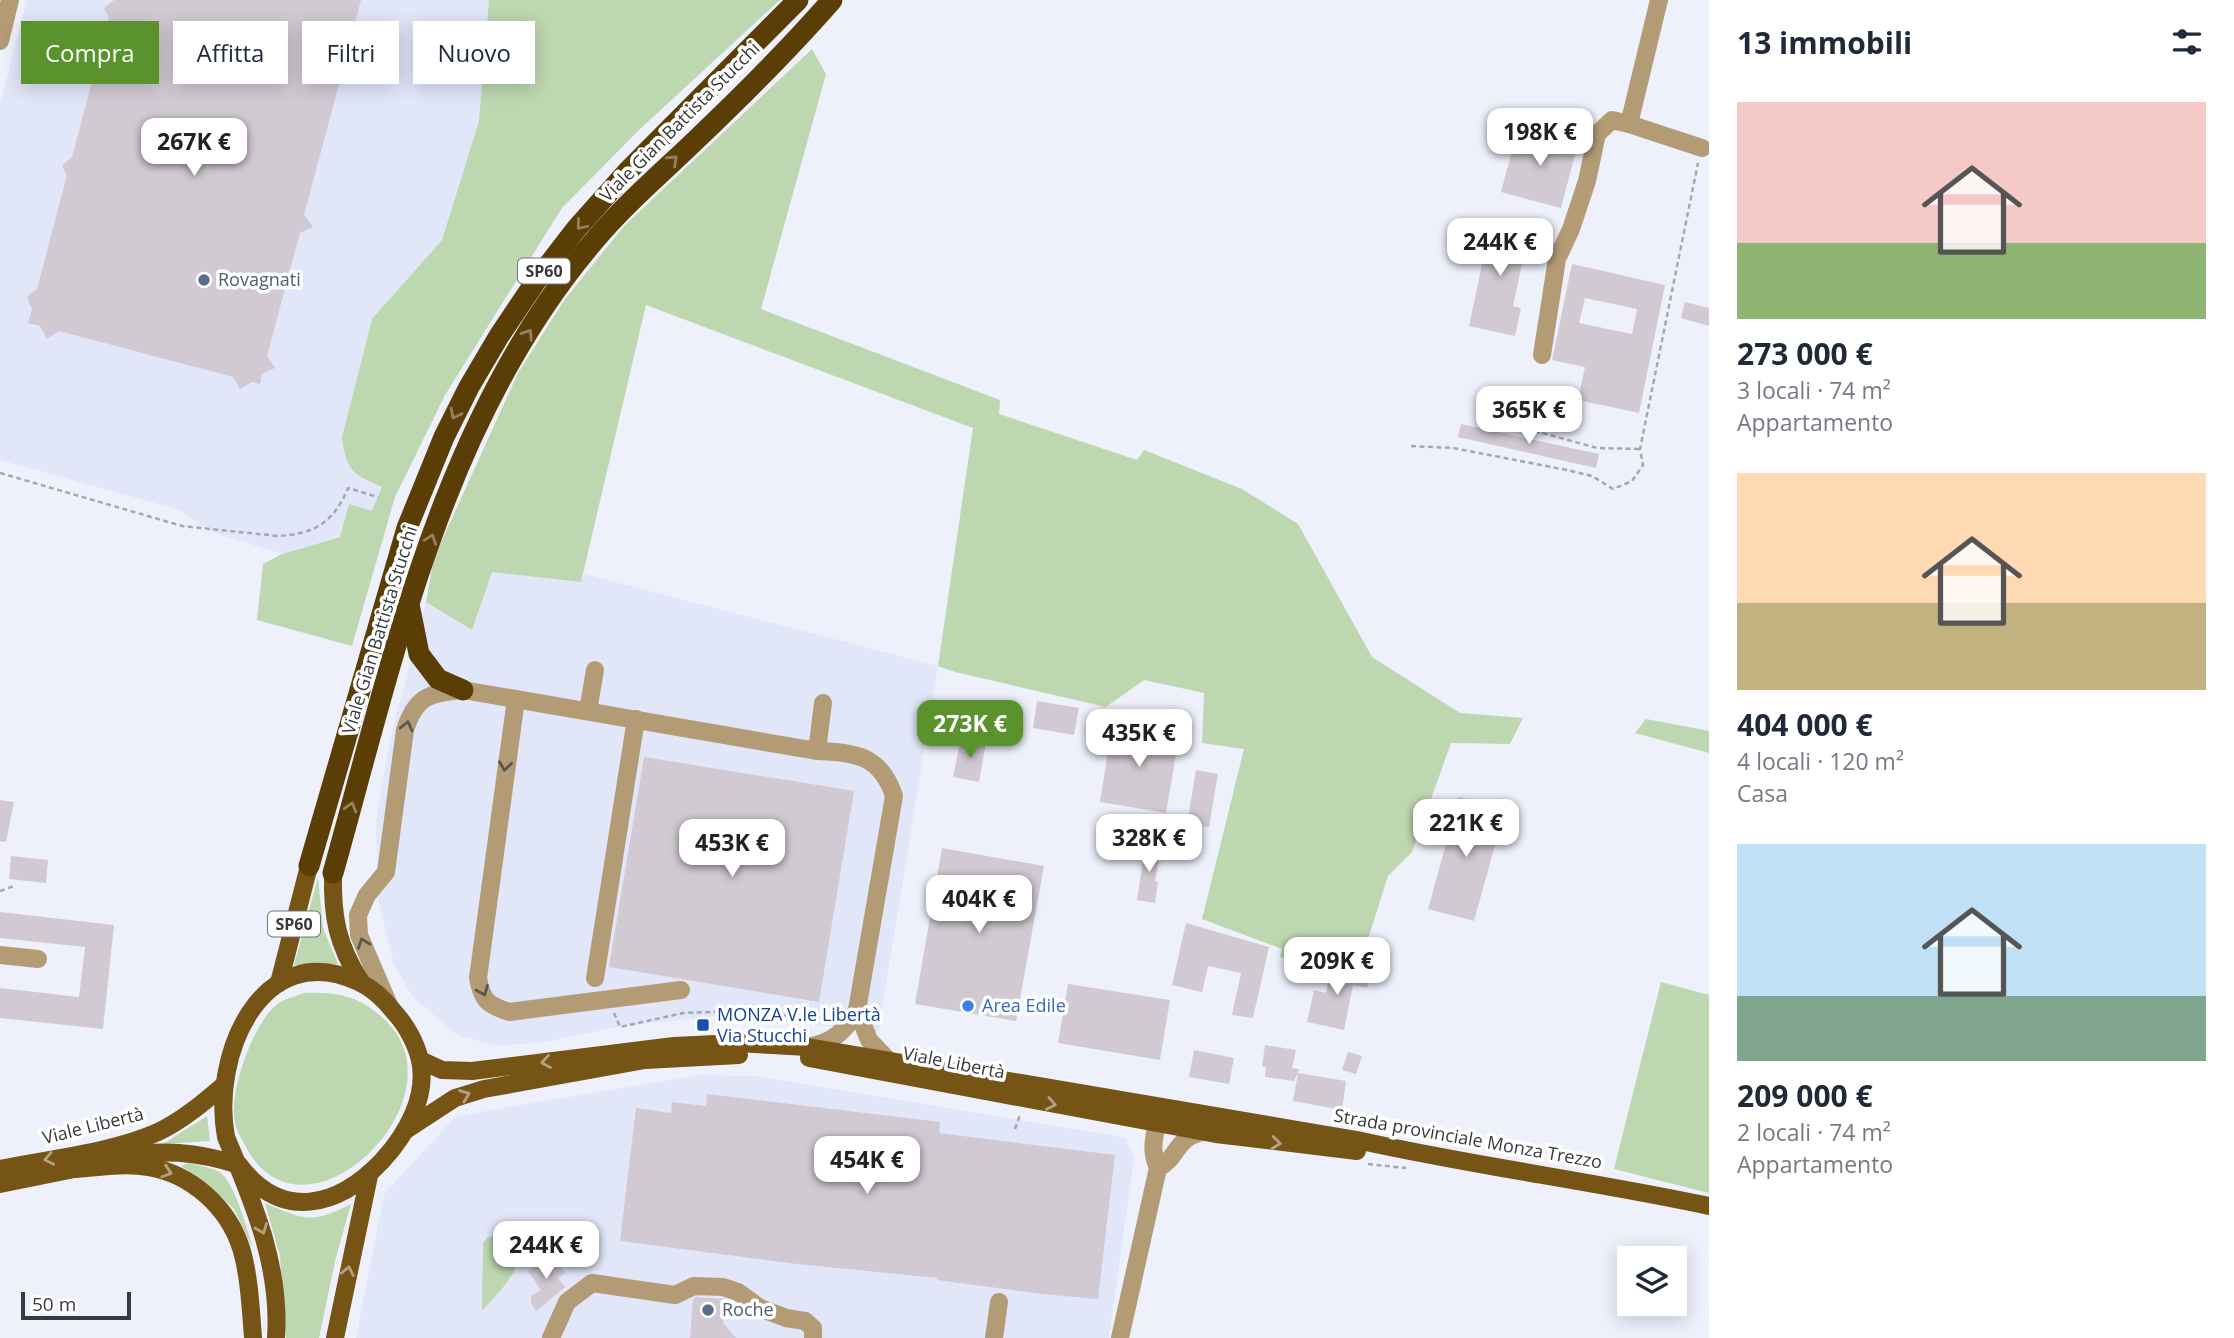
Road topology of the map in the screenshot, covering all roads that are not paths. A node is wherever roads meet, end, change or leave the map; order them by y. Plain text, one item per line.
1 (10, 0) edge
2 (789, 0) edge
3 (798, 0) edge
4 (832, 0) edge
5 (841, 0) edge
6 (1659, 0) edge
7 (816, 18) junction
8 (773, 26) junction
9 (0, 41) edge
10 (1629, 124) junction
11 (1702, 148) road end
12 (1542, 355) dead end
13 (409, 604) junction
14 (595, 670) dead end
15 (463, 690) junction
16 (516, 699) junction
17 (823, 703) dead end
18 (588, 711) junction
19 (635, 719) junction
20 (817, 751) junction
21 (309, 866) joint
22 (333, 873) joint
23 (0, 955) edge
24 (38, 959) dead end
25 (595, 978) dead end
26 (279, 982) junction
27 (361, 982) junction
28 (681, 990) dead end
29 (389, 1005) junction
30 (857, 1010) junction
31 (808, 1046) junction
32 (887, 1059) junction
33 (420, 1060) junction
34 (224, 1085) junction
35 (1220, 1117) joint
36 (1157, 1124) junction
37 (406, 1130) junction
38 (1203, 1132) junction
39 (1419, 1154) junction
40 (239, 1165) junction
41 (1158, 1168) junction
42 (0, 1169) edge
43 (75, 1169) junction
44 (369, 1176) junction
45 (0, 1184) edge
46 (1709, 1206) edge
47 (999, 1302) dead end
48 (277, 1337) edge
49 (253, 1338) edge
50 (335, 1338) edge
51 (551, 1338) edge
52 (813, 1338) edge
53 (994, 1338) edge
54 (1120, 1338) edge

1 - 9 street
2 - 8 highway
3 - 8 highway, Viale Gian Battista Stucchi / SP60
4 - 7 highway, Viale Gian Battista Stucchi / SP60
5 - 7 highway
6 - 10 street
13 -> 7 highway, Viale Gian Battista Stucchi / SP60
8 -> 21 highway, Viale Gian Battista Stucchi / SP60
10 - 11 street
10 - 12 street
13 - 15 highway
22 -> 13 highway, Viale Gian Battista Stucchi / SP60
14 - 18 street
15 - 16 street
29 -> 15 street
16 - 18 street
16 -> 28 street
17 - 20 street
18 - 19 street
19 - 20 street
19 - 25 street
20 - 30 street
21 - 26 main road, Viale Gian Battista Stucchi / SP60
22 - 27 main road, Viale Gian Battista Stucchi / SP60
23 - 24 street
26 - 27 main road, Viale Gian Battista Stucchi
26 - 34 main road, Viale Gian Battista Stucchi
27 - 29 main road, Viale Gian Battista Stucchi
29 - 33 main road, Viale Gian Battista Stucchi
30 - 31 street
30 - 32 street
31 - 32 main road, Viale Libertà
31 -> 33 main road, Viale Libertà
32 - 35 main road, Viale Libertà
33 - 37 main road, Viale Gian Battista Stucchi
34 - 40 main road, Viale Gian Battista Stucchi
34 -> 42 main road, Viale Libertà
35 - 39 main road, Strada provinciale Monza Trezzo
37 -> 36 main road, Viale Libertà
36 - 38 main road, Viale Libertà
36 - 41 street
37 - 44 main road, Viale Gian Battista Stucchi
38 -> 39 main road, Viale Libertà
38 - 41 street
39 - 46 main road, Strada provinciale Monza Trezzo
40 - 43 main road, Viale Libertà
40 - 44 main road, Viale Gian Battista Stucchi
40 -> 48 main road, Viale Gian Battista Stucchi
41 - 54 street
43 - 45 main road, Viale Libertà
43 -> 49 main road
50 -> 44 main road, Viale Gian Battista Stucchi
47 - 53 street
51 - 52 street

